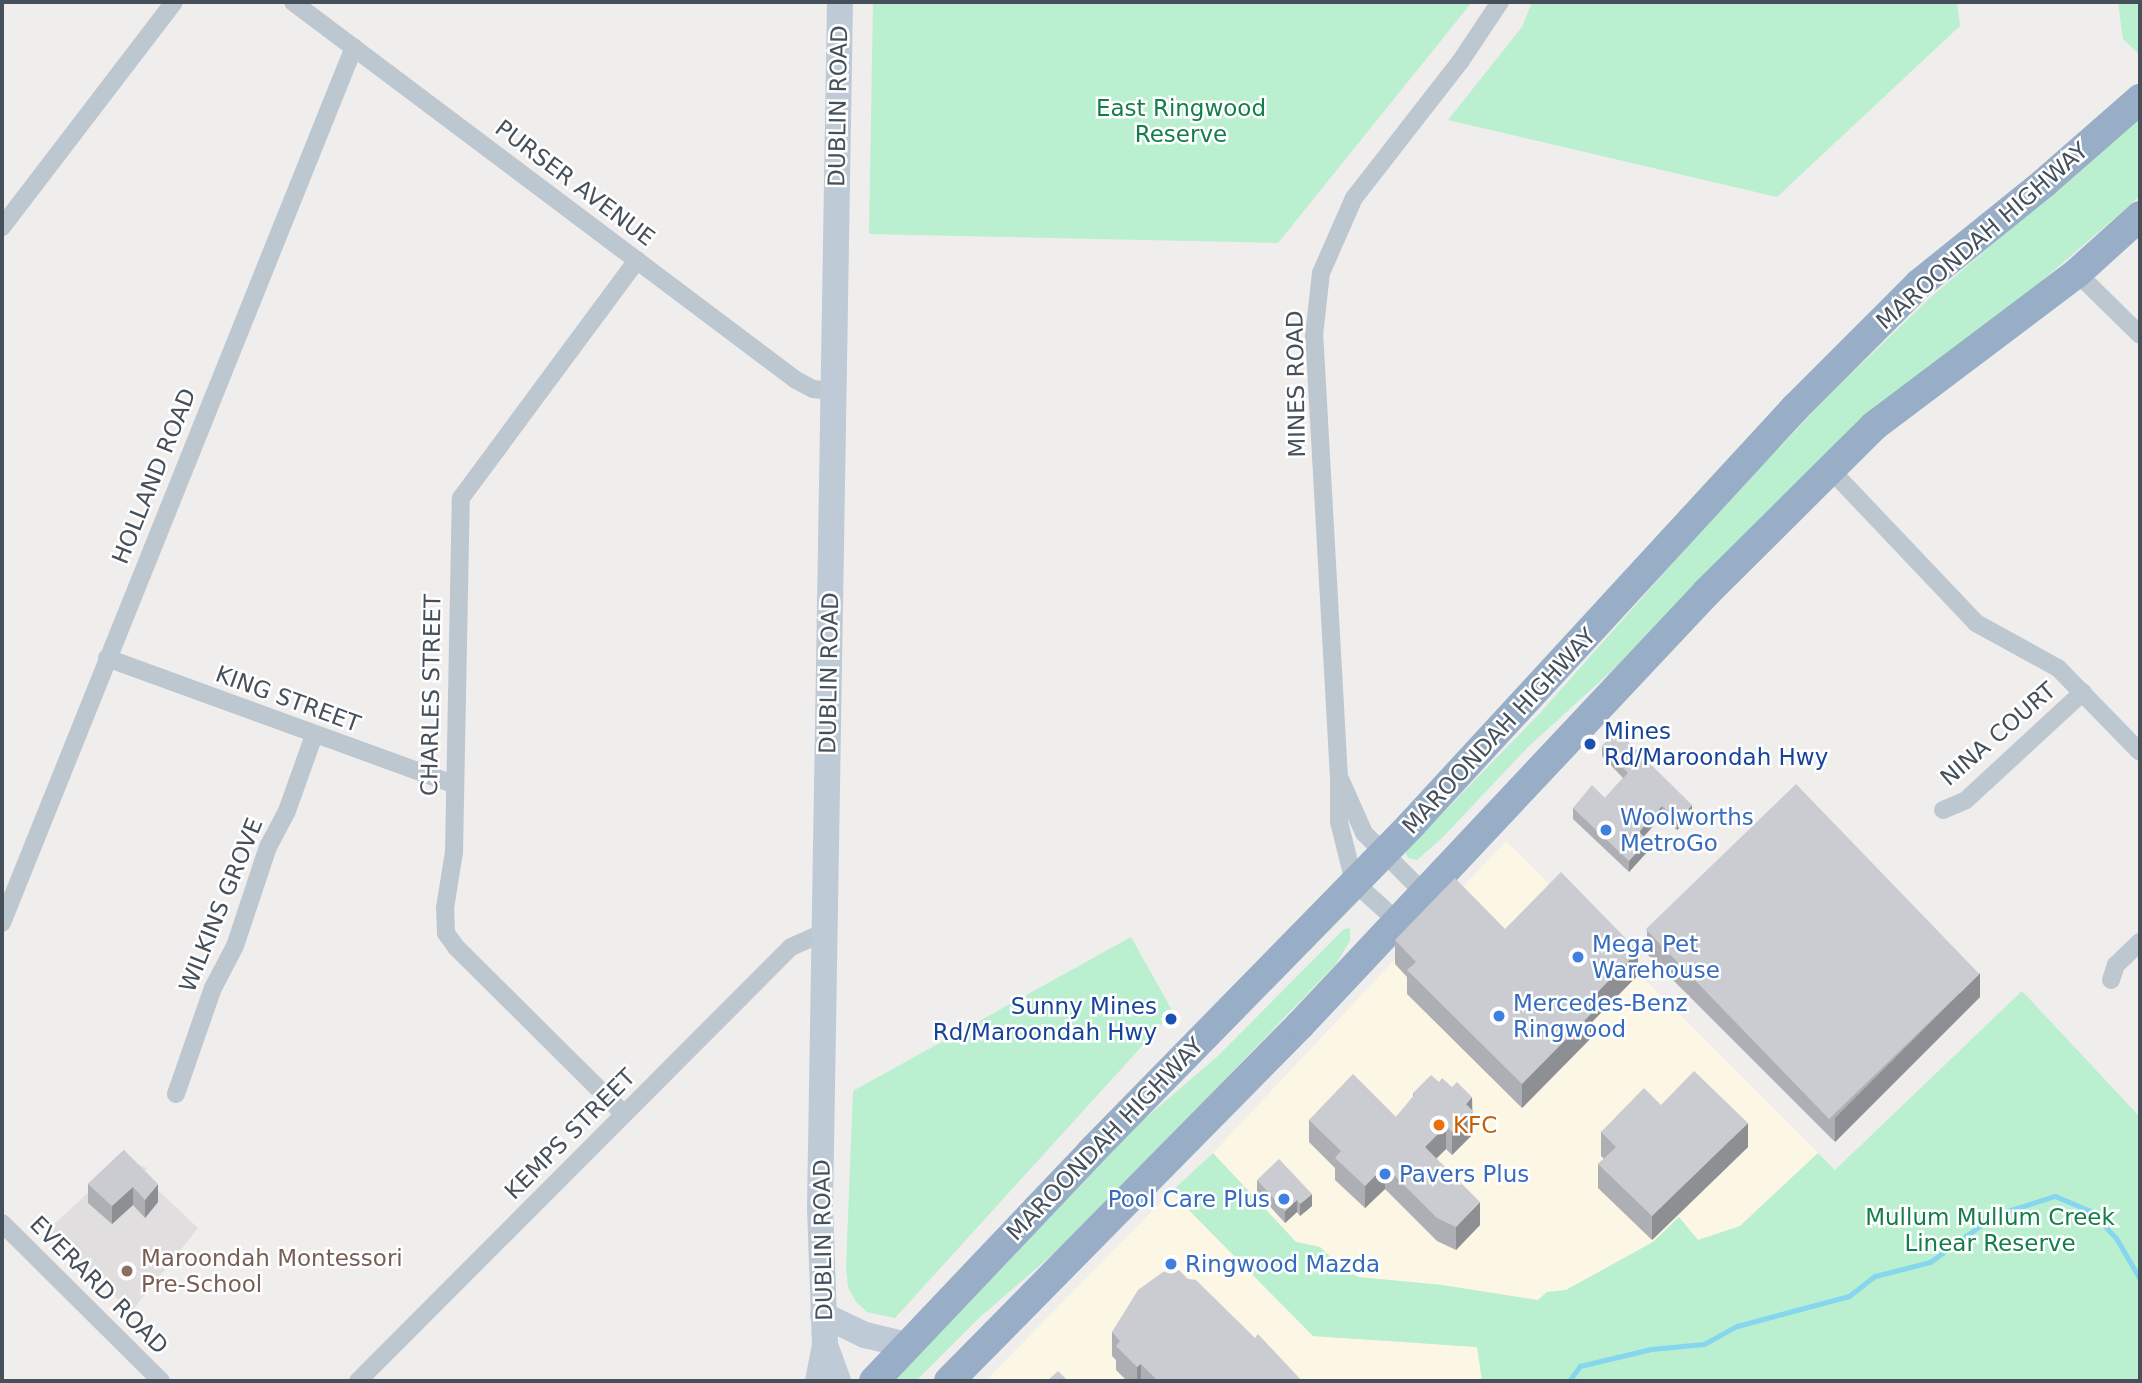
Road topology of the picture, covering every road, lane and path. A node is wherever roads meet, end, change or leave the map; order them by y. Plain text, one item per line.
1 (174, 2) edge
2 (293, 2) edge
3 (840, 2) edge
4 (1500, 2) edge
5 (354, 47) junction
6 (2140, 99) edge
7 (2140, 216) edge
8 (2, 227) edge
9 (637, 260) junction
10 (2077, 273) junction
11 (2140, 335) edge
12 (833, 391) junction
13 (1830, 469) junction
14 (107, 658) junction
15 (2083, 692) junction
16 (314, 735) junction
17 (2140, 752) edge
18 (1339, 778) junction
19 (454, 785) junction
20 (1943, 810) dead end
21 (1382, 855) junction
22 (1354, 882) junction
23 (1423, 892) junction
24 (1396, 920) junction
25 (2, 923) edge
26 (825, 932) junction
27 (2140, 942) edge
28 (2110, 980) dead end
29 (176, 1094) dead end
30 (624, 1114) junction
31 (2, 1223) edge
32 (823, 1315) junction
33 (825, 1345) junction
34 (907, 1345) junction
35 (161, 1381) edge
36 (358, 1381) edge
37 (818, 1381) edge
38 (838, 1381) edge
39 (874, 1381) edge
40 (950, 1381) edge

1 - 8 street
2 - 5 street, PURSER AVENUE
3 - 12 main road, DUBLIN ROAD
4 - 18 street, MINES ROAD
5 - 9 street, PURSER AVENUE
5 - 14 street, HOLLAND ROAD
6 - 21 highway, MAROONDAH HIGHWAY
7 - 10 highway
9 - 12 street, PURSER AVENUE
9 - 19 street, CHARLES STREET
10 - 11 street
10 - 13 highway
12 - 26 main road, DUBLIN ROAD
13 - 15 street
13 - 23 highway
14 - 16 street, KING STREET
14 - 25 street, HOLLAND ROAD
15 - 17 street
15 - 20 street, NINA COURT
16 - 19 street, KING STREET
16 - 29 street, WILKINS GROVE
18 - 21 street, MINES ROAD
18 - 22 street, MINES ROAD
19 - 30 street, CHARLES STREET
21 - 22 highway, MAROONDAH HIGHWAY
21 - 23 street, MINES ROAD
22 - 24 street
22 - 34 highway, MAROONDAH HIGHWAY
23 - 24 highway
24 - 40 highway
26 - 30 street, KEMPS STREET
26 - 32 main road, DUBLIN ROAD
27 - 28 street
30 - 36 street, KEMPS STREET
31 - 35 street, EVERARD ROAD
32 - 33 main road, DUBLIN ROAD
32 - 34 main road
33 - 37 main road, DUBLIN ROAD
33 - 38 main road, DUBLIN ROAD
34 - 39 highway, MAROONDAH HIGHWAY

